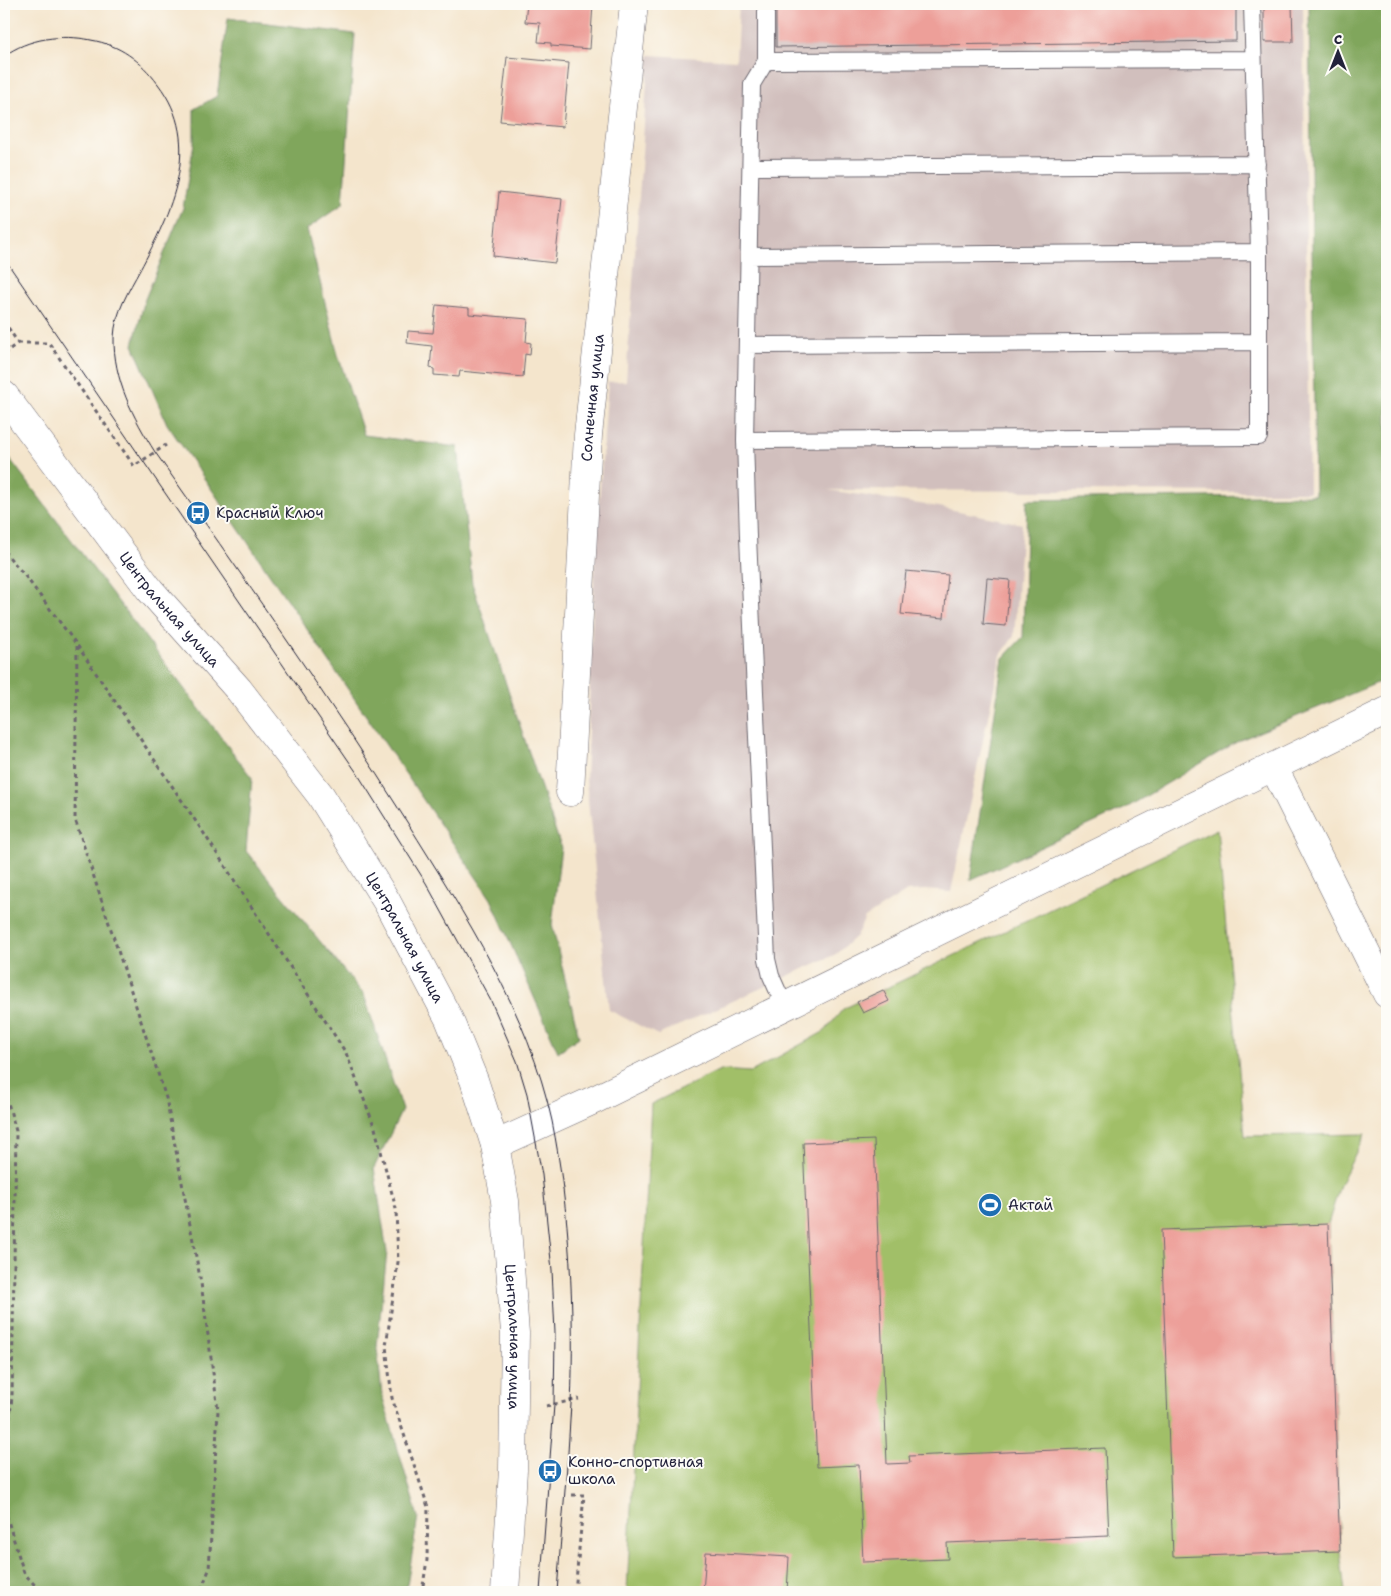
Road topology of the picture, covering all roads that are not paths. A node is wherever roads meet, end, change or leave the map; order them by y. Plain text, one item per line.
1 (634, 4) edge
2 (766, 4) edge
3 (1252, 4) edge
4 (1253, 59) junction
5 (766, 61) junction
6 (1257, 164) junction
7 (750, 166) junction
8 (1259, 252) junction
9 (749, 256) junction
10 (1259, 342) junction
11 (747, 345) junction
12 (4, 395) edge
13 (745, 440) junction
14 (1387, 711) edge
15 (1274, 768) junction
16 (570, 792) dead end
17 (1387, 994) edge
18 (784, 1005) junction
19 (495, 1145) junction
20 (505, 1592) edge

1 - 16 street, Солнечная улица
2 - 5 lane
3 - 4 lane
4 - 5 lane
4 - 6 lane
5 - 7 lane
6 - 7 lane
6 - 8 lane
7 - 9 lane
8 - 9 lane
8 - 10 lane
9 - 11 lane
10 - 11 lane
10 - 13 lane
11 - 13 lane
12 - 19 street, Центральная улица
13 - 18 lane
14 - 15 street
15 - 17 street
15 - 18 street
18 - 19 street
19 - 20 street, Центральная улица

